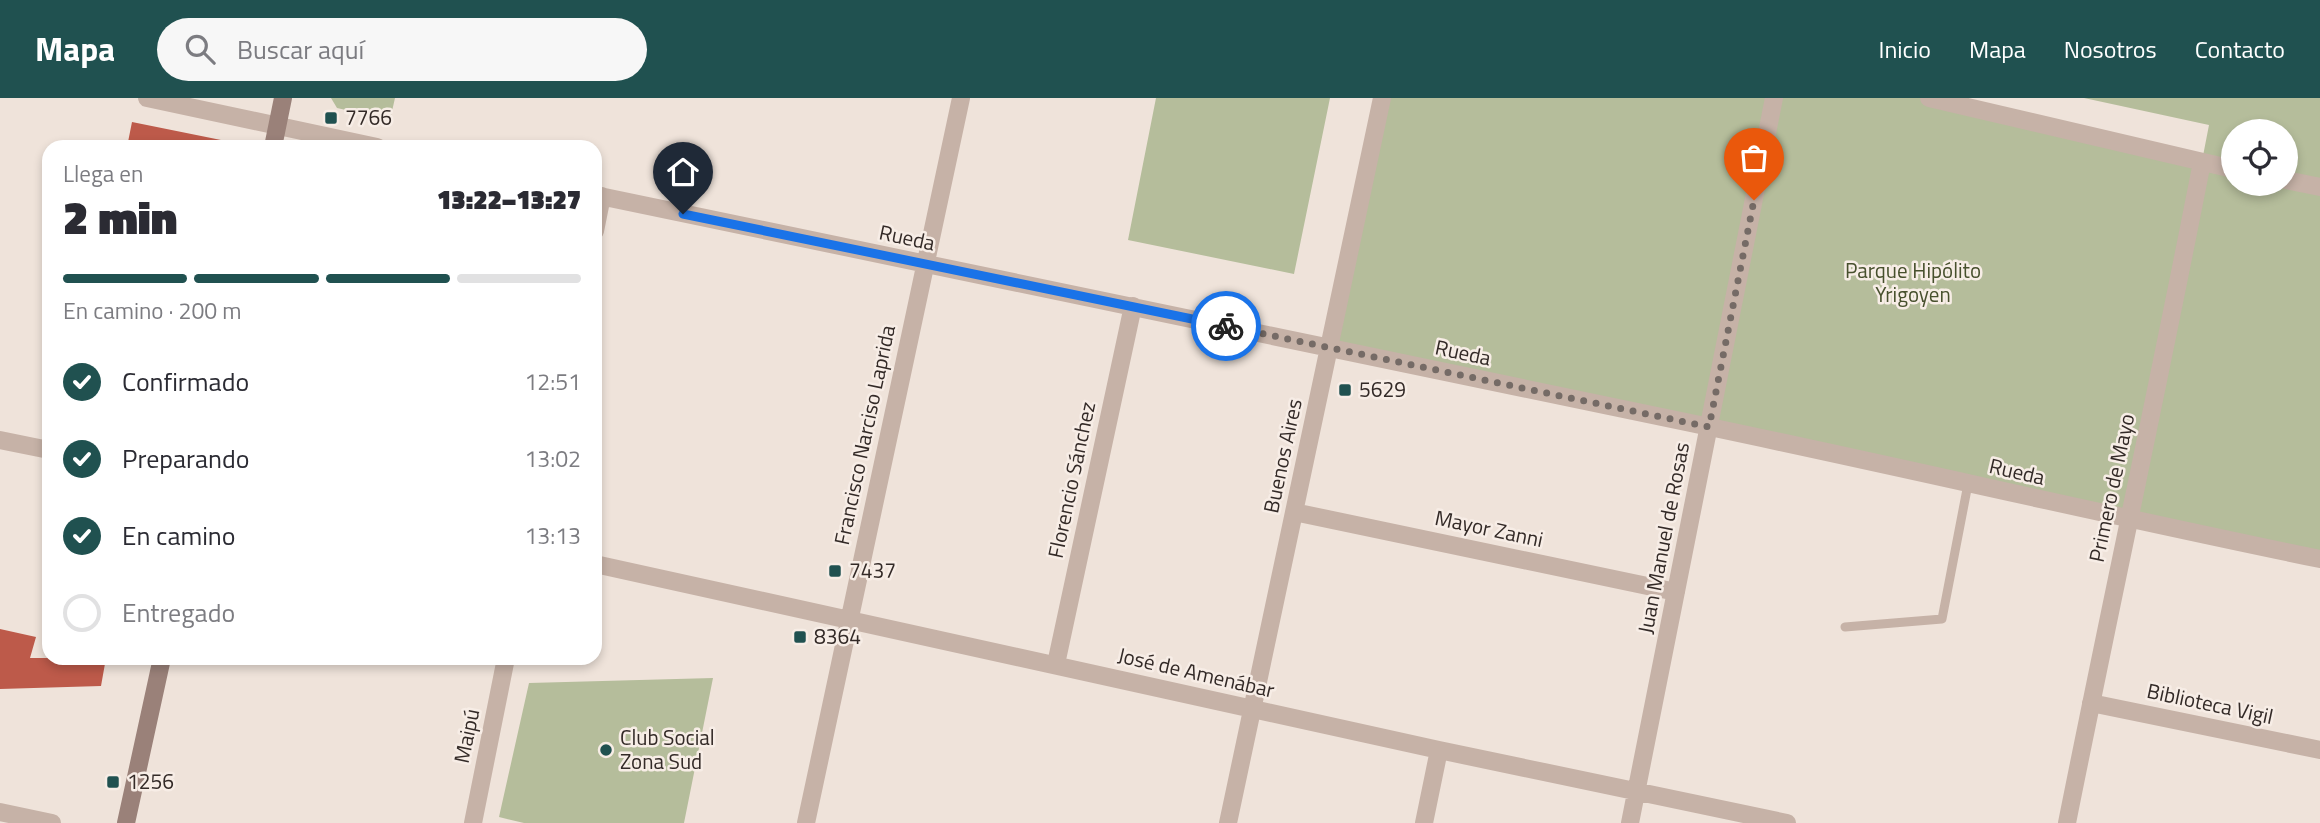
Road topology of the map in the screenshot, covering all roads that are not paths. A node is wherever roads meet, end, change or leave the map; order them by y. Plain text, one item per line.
1 (147, 98) edge
2 (283, 98) edge
3 (961, 98) edge
4 (1382, 98) edge
5 (1774, 98) edge
6 (1929, 98) edge
7 (277, 125) junction
8 (274, 140) edge
9 (345, 140) edge
10 (2202, 162) junction
11 (2221, 166) edge
12 (2298, 182) edge
13 (2320, 187) edge
14 (602, 196) edge
15 (925, 265) junction
16 (1133, 306) junction
17 (1329, 348) junction
18 (1709, 427) junction
19 (0, 440) edge
20 (42, 449) edge
21 (1968, 484) junction
22 (1294, 512) junction
23 (2128, 520) junction
24 (2320, 559) edge
25 (602, 565) edge
26 (1676, 592) junction
27 (848, 618) junction
28 (1845, 627) dead end
29 (1056, 664) junction
30 (161, 665) edge
31 (505, 665) edge
32 (2091, 703) junction
33 (1252, 709) junction
34 (1439, 750) junction
35 (2320, 750) edge
36 (1637, 792) junction
37 (0, 812) edge
38 (51, 823) edge
39 (127, 823) edge
40 (472, 823) edge
41 (806, 823) edge
42 (1228, 823) edge
43 (1424, 823) edge
44 (1630, 823) edge
45 (1787, 823) edge
46 (2067, 823) edge

1 - 7 street
2 - 7 main road
3 - 15 street, Francisco Narciso Laprida
4 - 17 street, Buenos Aires
5 - 18 street, Juan Manuel de Rosas
6 - 10 street
7 - 8 main road
7 - 9 street
10 - 11 street
10 - 23 street, Primero de Mayo
12 - 13 street
14 - 15 street, Rueda
15 - 16 street, Rueda
15 - 27 street, Francisco Narciso Laprida
16 - 17 street, Rueda
16 - 29 street, Florencio Sánchez
17 - 18 street, Rueda
17 - 22 street, Buenos Aires
18 - 21 street, Rueda
18 - 26 street, Juan Manuel de Rosas
19 - 20 street
21 - 23 street, Rueda
21 - 28 lane
22 - 26 street, Mayor Zanni
22 - 33 street, Buenos Aires
23 - 24 street, Rueda
23 - 32 street, Primero de Mayo
25 - 27 street, José de Amenábar
26 - 36 street, Juan Manuel de Rosas
27 - 29 street, José de Amenábar
27 - 41 street, Francisco Narciso Laprida
29 - 33 street, José de Amenábar
30 - 39 main road
31 - 40 street, Maipú
32 - 35 street, Biblioteca Vigil
32 - 46 street, Primero de Mayo
33 - 34 street, José de Amenábar
33 - 42 street, Buenos Aires
34 - 36 street, José de Amenábar
34 - 43 street
36 - 44 street, Juan Manuel de Rosas
36 - 45 street, José de Amenábar
37 - 38 street

